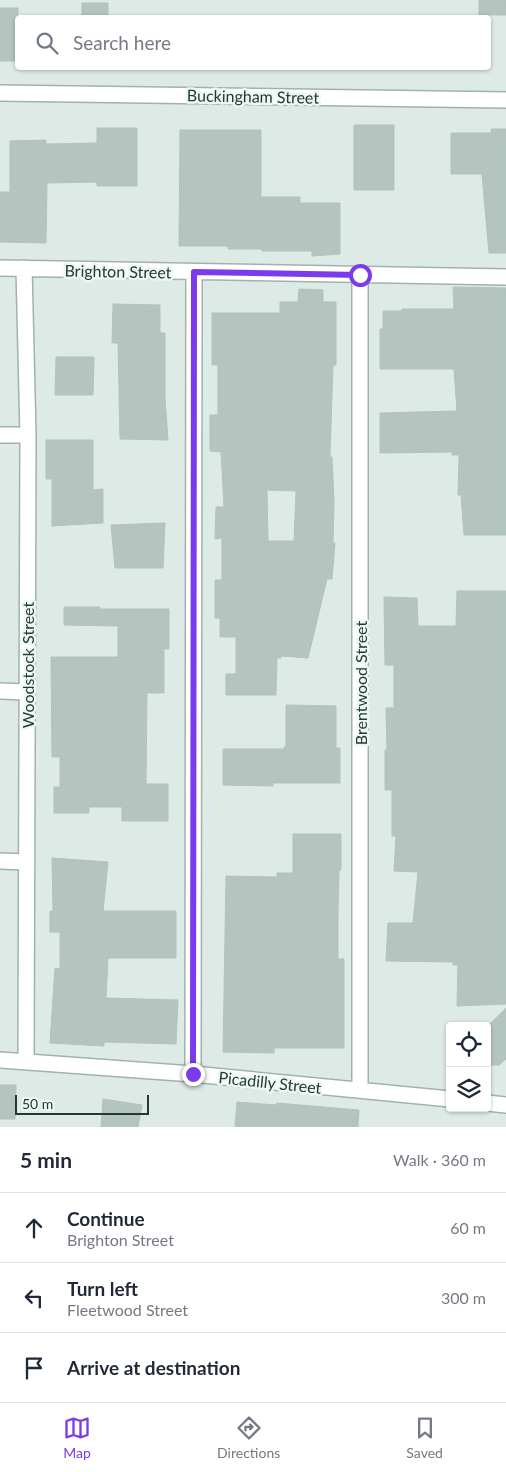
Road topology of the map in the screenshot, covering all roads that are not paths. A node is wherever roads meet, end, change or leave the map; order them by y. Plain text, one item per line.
1 (0, 93) edge
2 (506, 100) edge
3 (0, 268) edge
4 (24, 268) junction
5 (194, 272) junction
6 (360, 275) junction
7 (506, 277) edge
8 (0, 435) edge
9 (28, 436) junction
10 (0, 691) edge
11 (27, 692) junction
12 (0, 861) edge
13 (26, 862) junction
14 (0, 1060) edge
15 (26, 1062) junction
16 (193, 1074) junction
17 (360, 1090) junction
18 (446, 1099) edge
19 (491, 1103) edge
20 (506, 1105) edge

1 - 2 street, Buckingham Street
3 - 4 street, Brighton Street
4 - 5 street, Brighton Street
4 - 9 street, Woodstock Street
5 - 6 street, Brighton Street
5 - 16 street
6 - 7 street, Brighton Street
6 - 17 street, Brentwood Street
8 - 9 street
9 - 11 street, Woodstock Street
10 - 11 street
11 - 13 street, Woodstock Street
12 - 13 street
13 - 15 street, Woodstock Street
14 - 15 street, Picadilly Street
15 - 16 street, Picadilly Street
16 - 17 street, Picadilly Street
17 - 18 street, Picadilly Street
19 - 20 street

